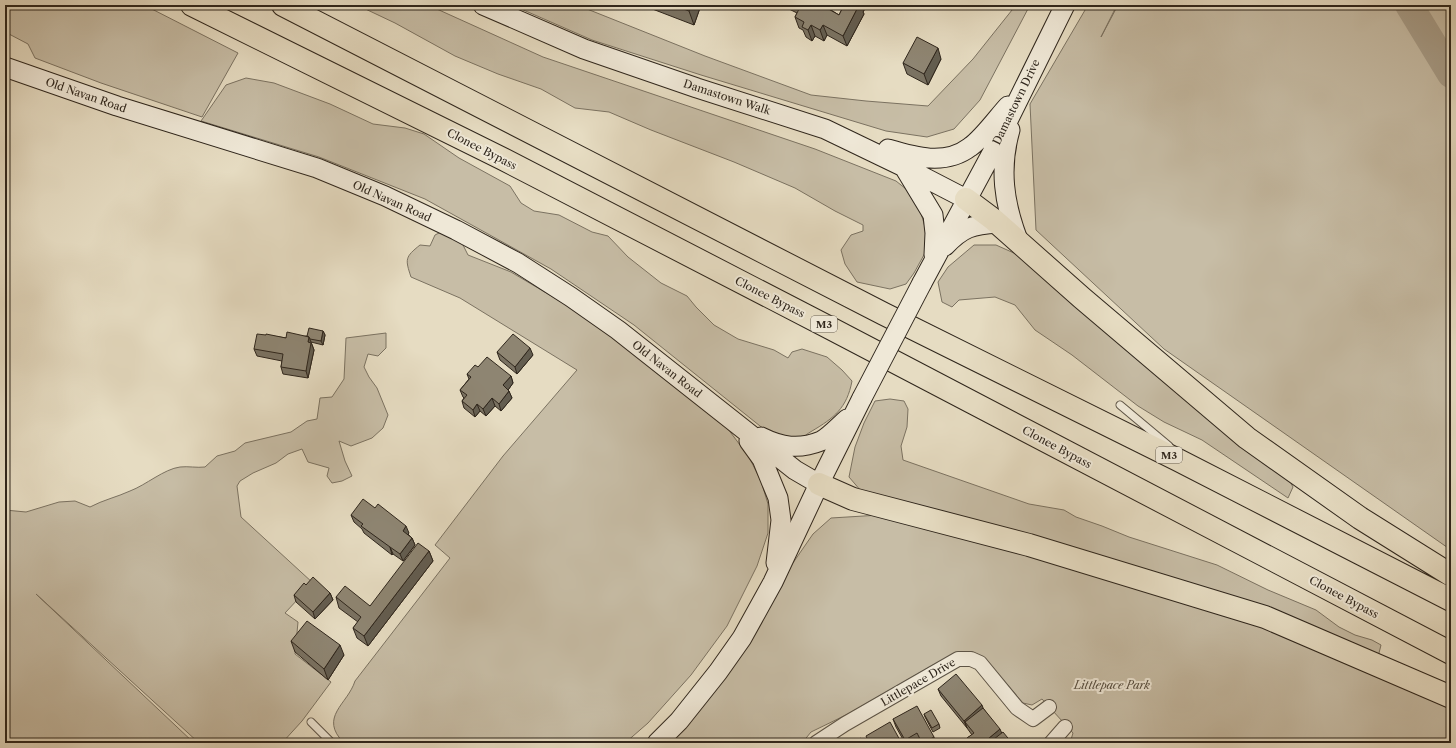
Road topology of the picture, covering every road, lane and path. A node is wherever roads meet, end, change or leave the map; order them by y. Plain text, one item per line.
1 (192, 5) edge
2 (283, 5) edge
3 (483, 5) edge
4 (1065, 5) edge
5 (5, 67) edge
6 (1022, 91) junction
7 (825, 129) junction
8 (904, 167) junction
9 (966, 199) junction
10 (998, 222) junction
11 (1018, 240) junction
12 (935, 258) junction
13 (1120, 405) dead end
14 (853, 415) junction
15 (735, 423) junction
16 (1178, 460) junction
17 (819, 484) junction
18 (1451, 576) edge
19 (773, 582) junction
20 (1451, 600) edge
21 (1451, 653) edge
22 (1451, 697) edge
23 (1048, 707) dead end
24 (311, 722) dead end
25 (1066, 727) dead end
26 (332, 743) edge
27 (657, 743) edge
28 (816, 743) edge
29 (1051, 743) edge

1 - 21 highway, Clonee Bypass / M3
2 - 16 highway, M3
3 - 7 main road, Damastown Walk
4 - 6 main road, Damastown Drive
5 - 15 main road, Old Navan Road
6 - 7 main road
6 - 9 main road, Damastown Drive
6 - 11 main road
7 - 8 main road, Damastown Walk
8 - 9 main road, Damastown Walk
8 - 12 main road
9 - 10 highway
9 - 12 main road, Damastown Drive
10 - 11 highway
10 - 12 main road
11 - 18 highway
12 - 14 main road, Damastown Drive, bridge
13 - 16 lane
14 - 15 main road
14 - 17 main road, Damastown Drive
15 - 17 main road, Old Navan Road
15 - 19 main road, Old Navan Road
16 - 20 highway, M3
17 - 19 main road, Damastown Drive
17 - 22 highway
19 - 27 main road, Damastown Drive
23 - 28 street, Littlepace Drive
24 - 26 lane
25 - 29 street

